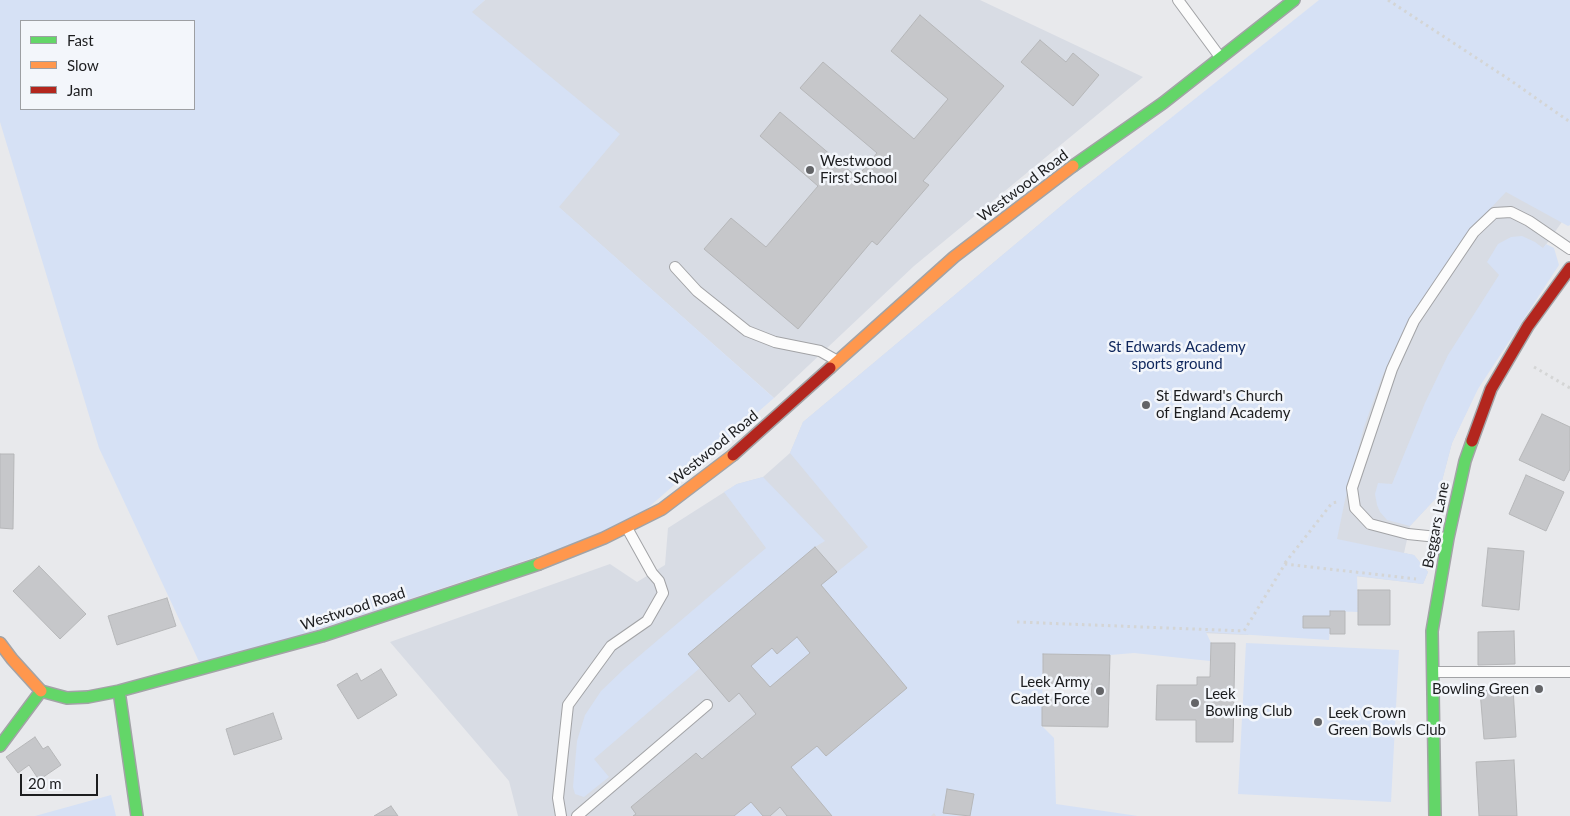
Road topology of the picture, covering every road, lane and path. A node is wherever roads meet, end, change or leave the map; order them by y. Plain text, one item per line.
1 (1178, 0) edge
2 (1294, 0) edge
3 (1388, 0) edge
4 (1220, 58) junction
5 (1570, 122) edge
6 (1570, 249) edge
7 (675, 267) dead end
8 (1570, 268) edge
9 (1512, 353) junction
10 (837, 361) junction
11 (1570, 388) edge
12 (1353, 497) junction
13 (626, 527) junction
14 (1448, 538) junction
15 (1285, 564) junction
16 (1418, 580) dead end
17 (1017, 622) dead end
18 (0, 643) edge
19 (1433, 672) junction
20 (1570, 672) edge
21 (40, 690) junction
22 (119, 691) junction
23 (707, 706) dead end
24 (0, 746) edge
25 (137, 816) edge
26 (561, 816) edge
27 (576, 816) edge
28 (1435, 816) edge

1 - 4 lane
2 - 4 street, Westwood Road
3 - 5 path
4 - 10 street, Westwood Road
6 - 12 lane
7 - 10 lane
8 - 9 street, Beggars Lane
9 - 11 path
9 - 14 street, Beggars Lane
10 - 13 street, Westwood Road
12 - 14 lane
12 - 15 path
13 - 22 street, Westwood Road
13 - 26 lane
14 - 19 street, Beggars Lane
15 - 16 path
15 - 17 path
18 - 21 street
19 - 20 lane
19 - 28 street, Beggars Lane
21 - 22 street, Westwood Road
21 - 24 street
22 - 25 street
23 - 27 lane

